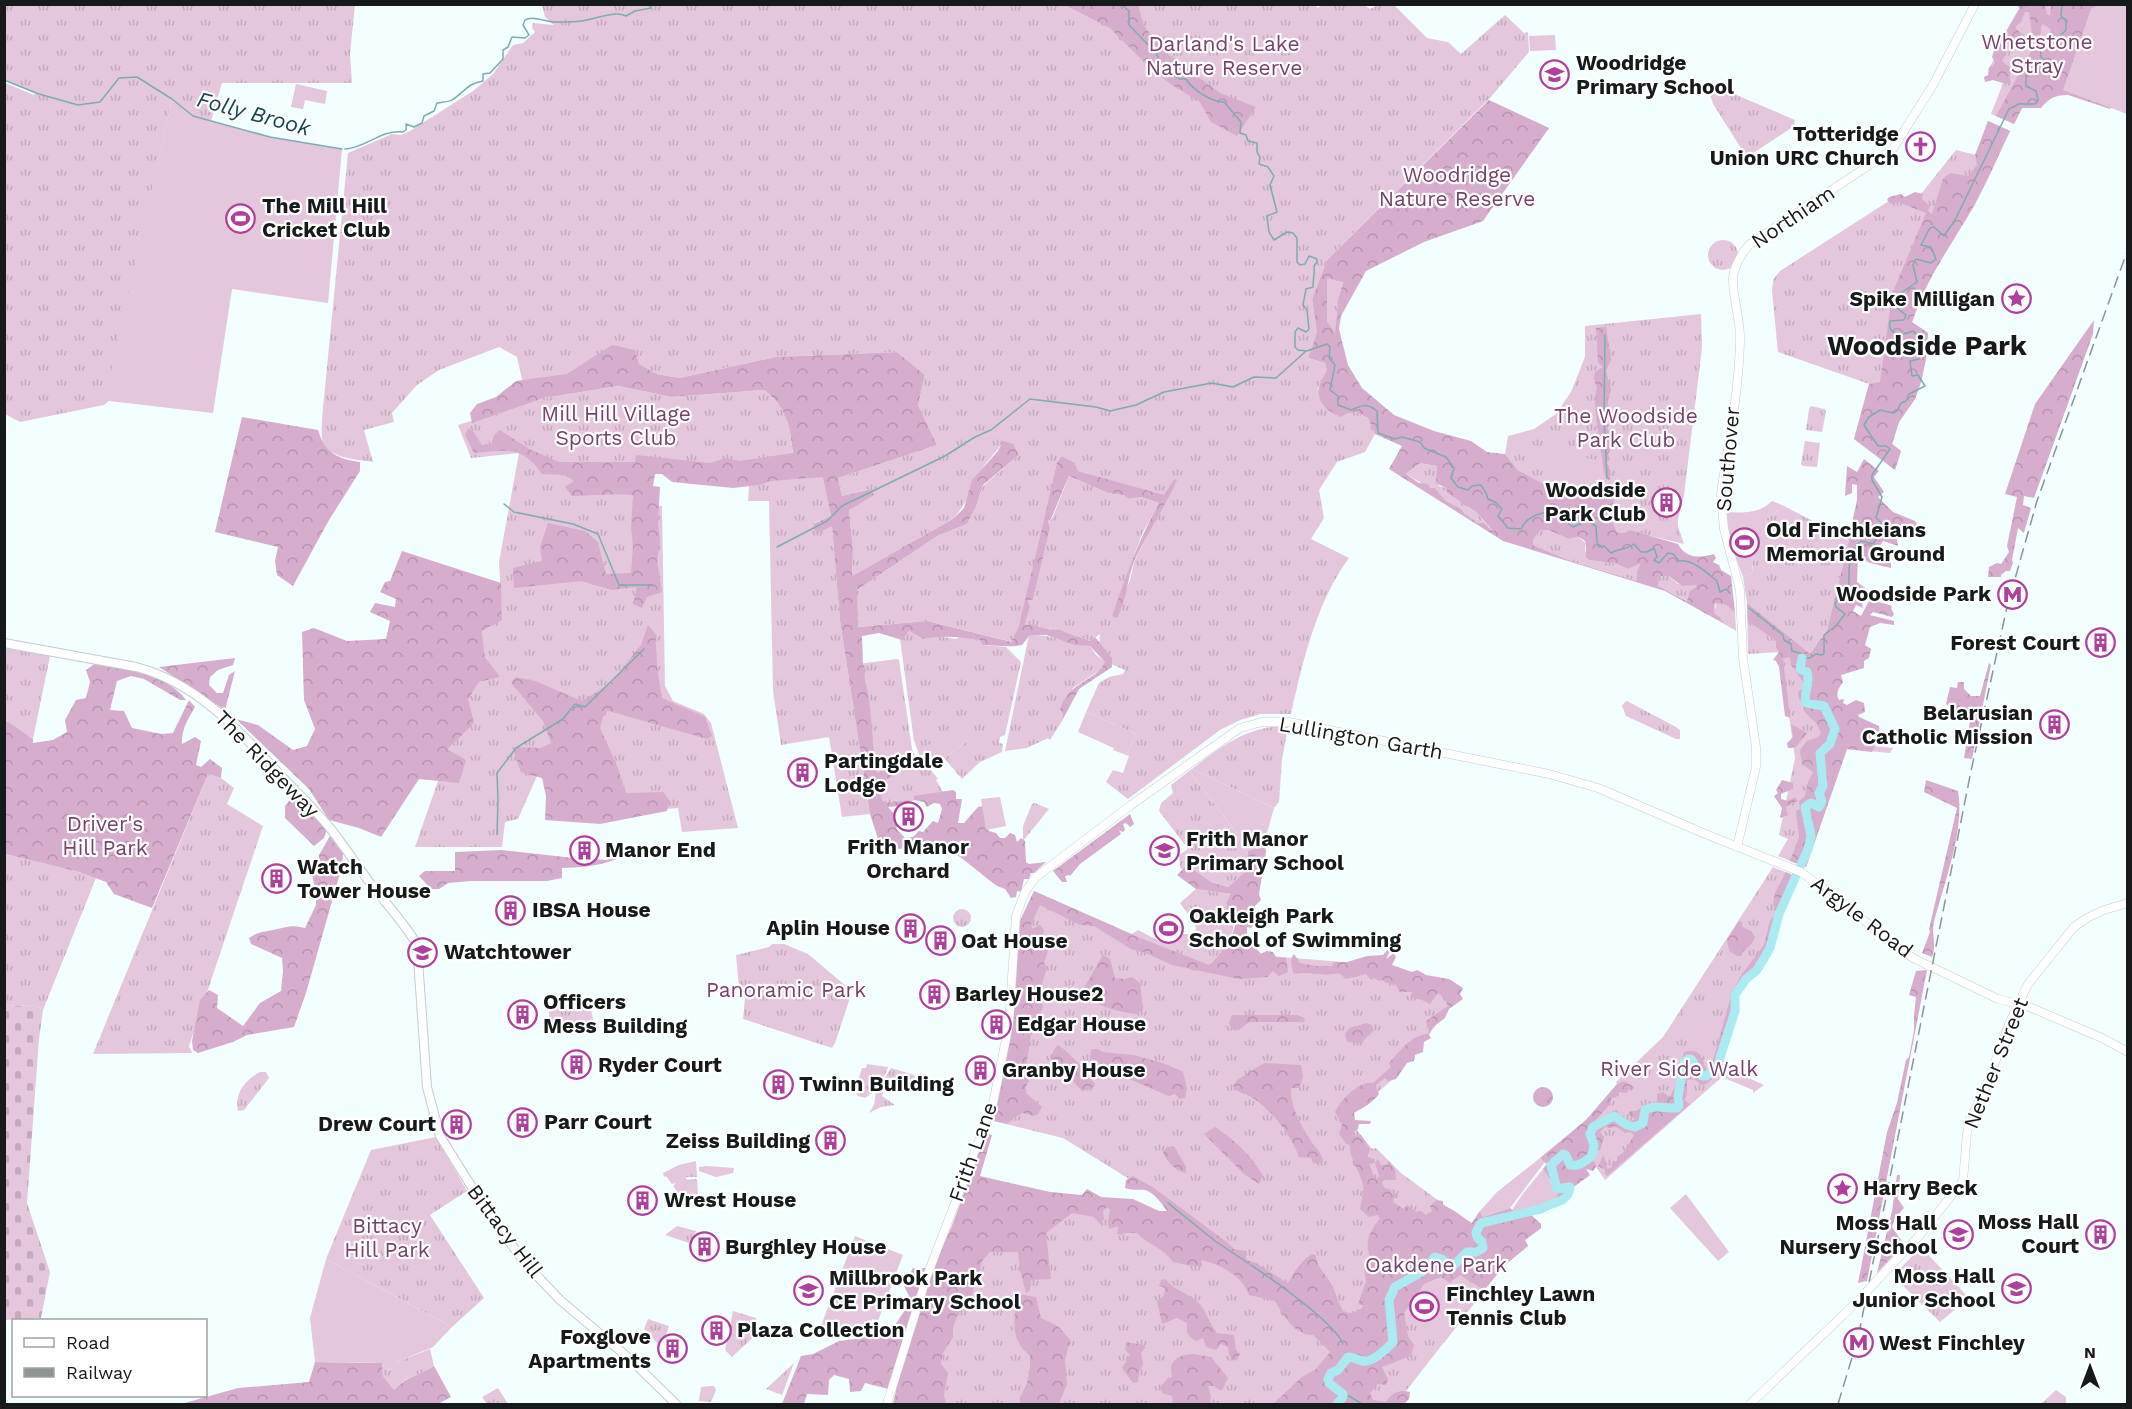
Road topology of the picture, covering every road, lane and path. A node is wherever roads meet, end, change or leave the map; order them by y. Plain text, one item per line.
1 (1975, 4) edge
2 (1733, 277) joint
3 (4, 643) edge
4 (1737, 847) junction
5 (1025, 892) joint
6 (2127, 903) edge
7 (2018, 1004) junction
8 (421, 1009) joint
9 (2127, 1052) edge
10 (676, 1404) edge
11 (887, 1404) edge
12 (1750, 1404) edge

1 - 2 street, Northiam
2 - 4 street, Southover
3 - 8 main road, The Ridgeway
4 - 5 street, Lullington Garth
4 - 7 street, Argyle Road
5 - 11 street, Frith Lane
6 - 7 street, Nether Street
7 - 9 street, Argyle Road
7 - 12 street, Nether Street, bridge
8 - 10 main road, Bittacy Hill

